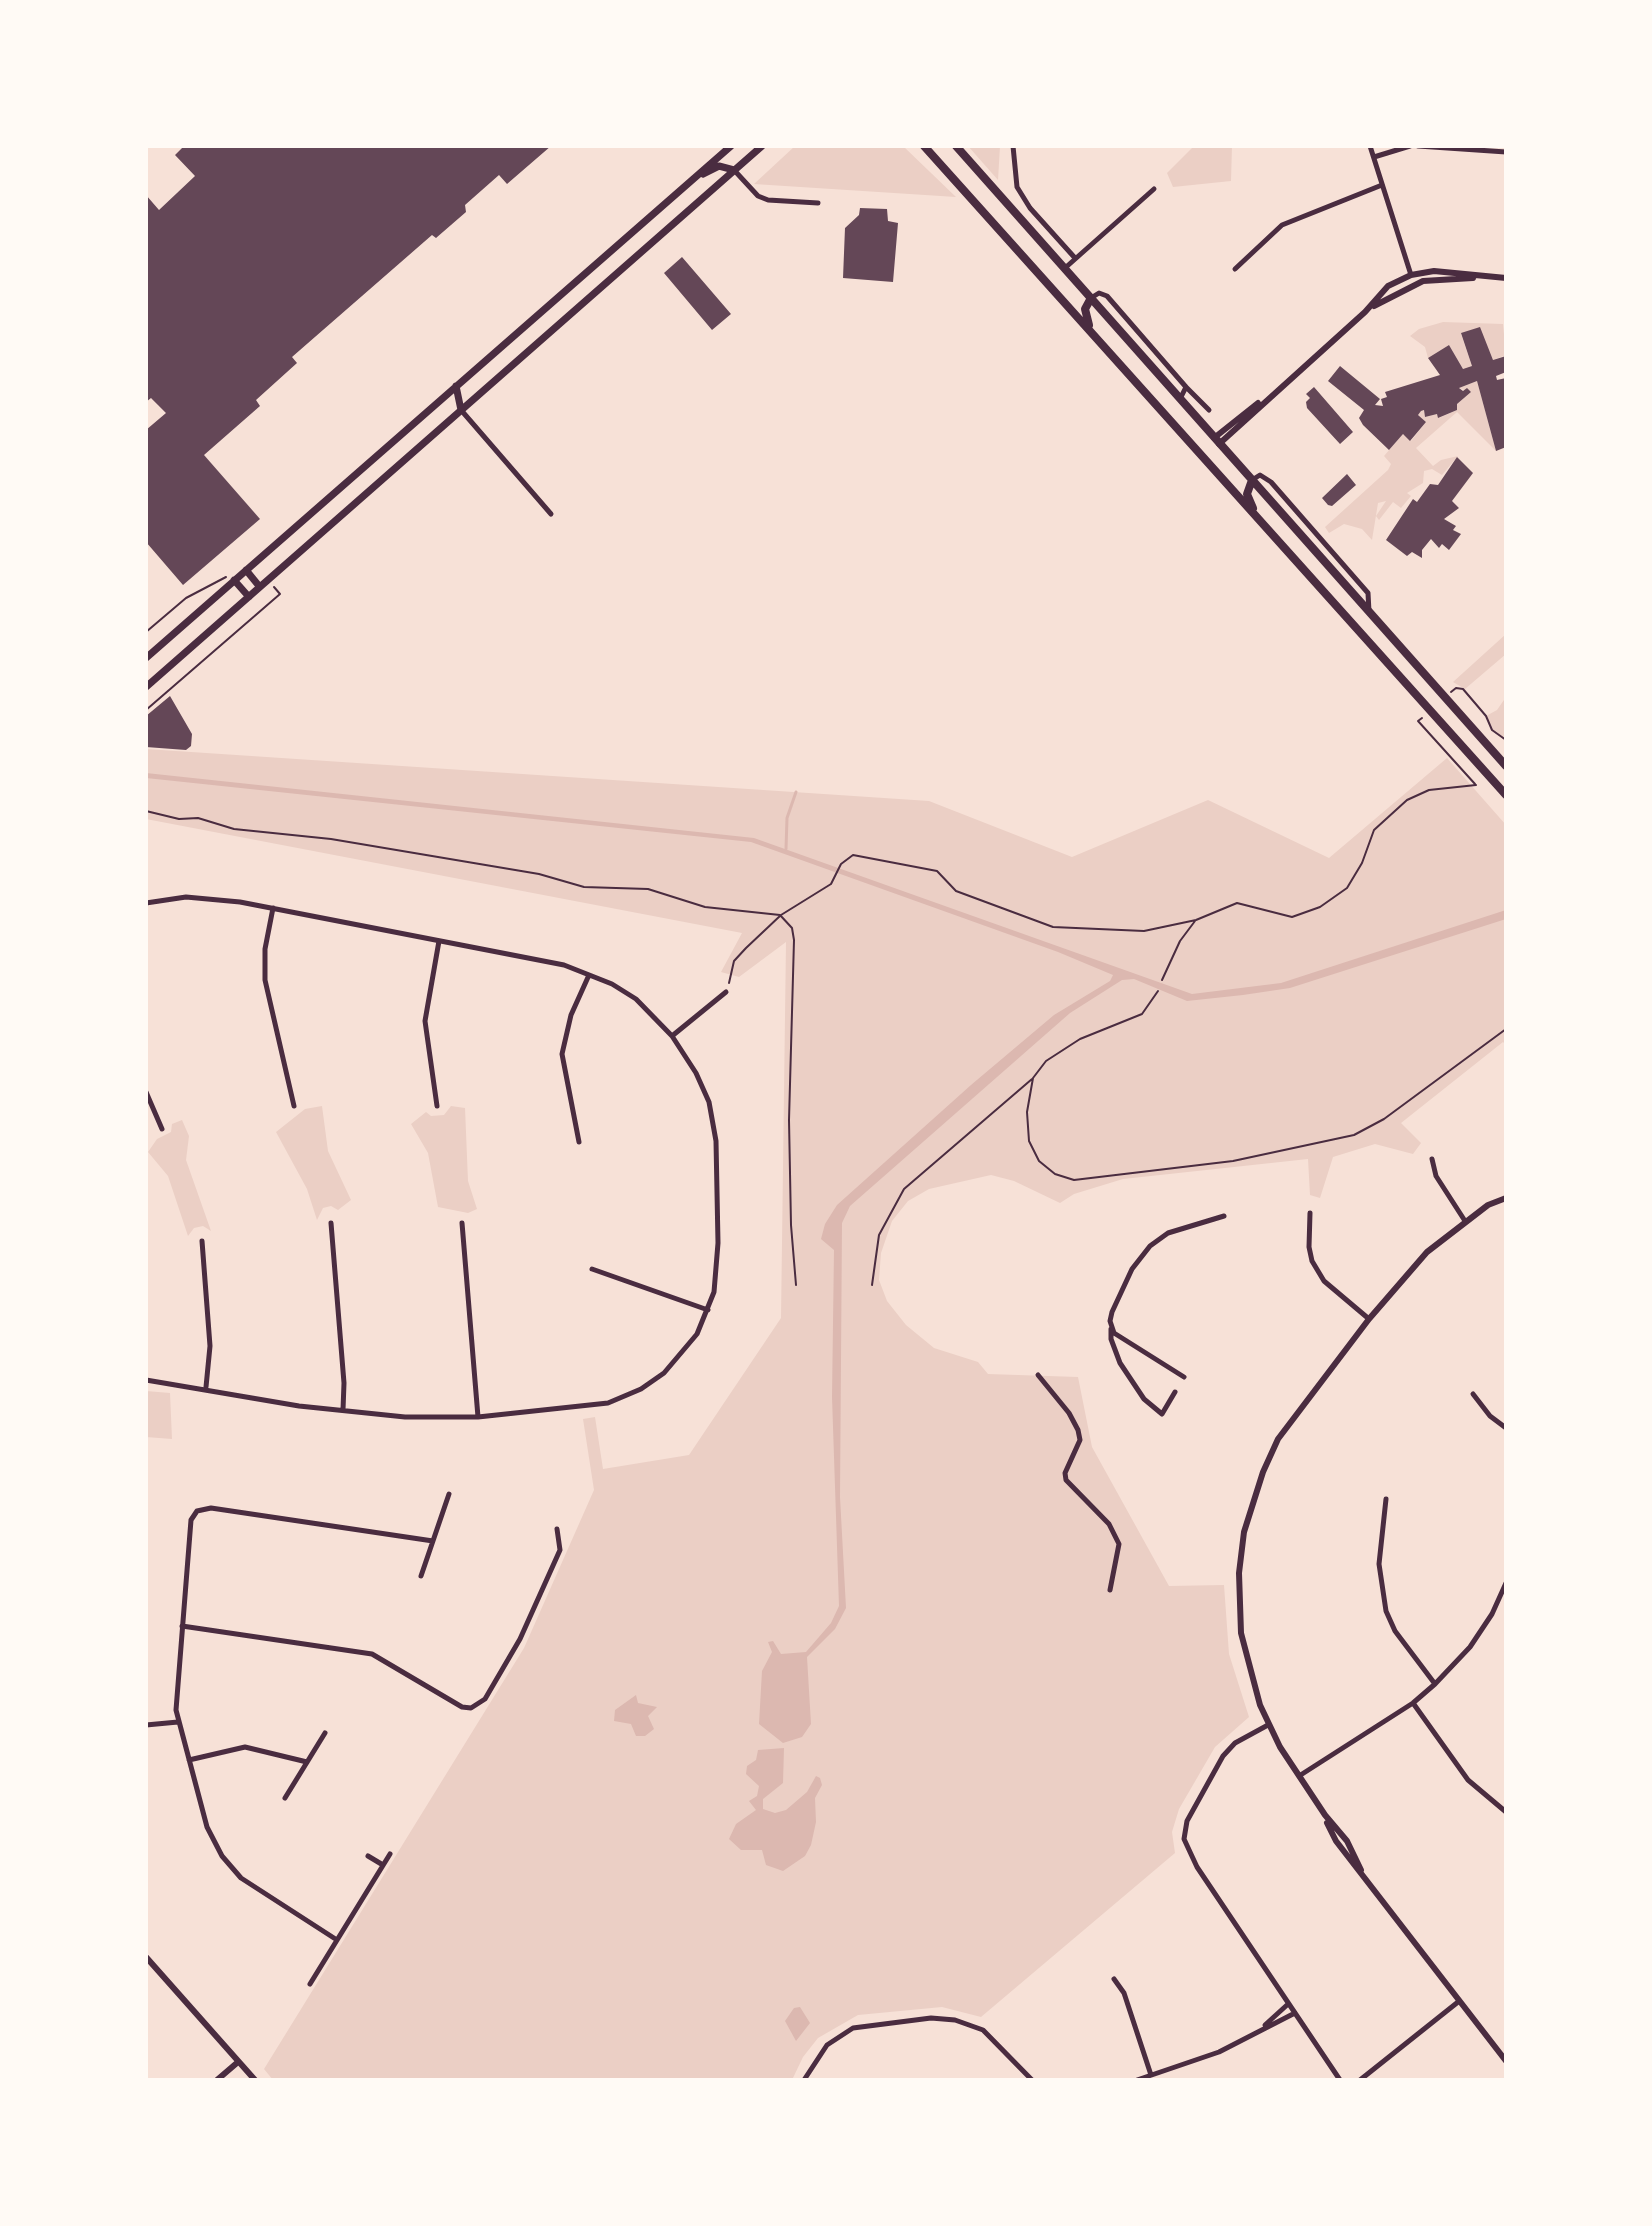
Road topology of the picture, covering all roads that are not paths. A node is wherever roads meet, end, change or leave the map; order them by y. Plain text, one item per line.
1 (731, 146) edge
2 (762, 146) edge
3 (924, 146) edge
4 (956, 146) edge
5 (1013, 146) edge
6 (1370, 146) edge
7 (1410, 146) edge
8 (1418, 146) edge
9 (1506, 152) edge
10 (1374, 157) junction
11 (734, 170) junction
12 (694, 178) junction
13 (1382, 185) junction
14 (1154, 189) dead end
15 (818, 203) dead end
16 (1075, 258) junction
17 (1064, 269) junction
18 (1235, 269) dead end
19 (1411, 275) junction
20 (1486, 277) junction
21 (1506, 278) edge
22 (1049, 282) junction
23 (1414, 283) junction
24 (1091, 298) junction
25 (1365, 312) junction
26 (1092, 333) junction
27 (456, 386) junction
28 (1186, 387) junction
29 (445, 396) junction
30 (1180, 399) junction
31 (461, 410) junction
32 (1209, 410) dead end
33 (1217, 441) junction
34 (1203, 455) junction
35 (1252, 480) junction
36 (551, 514) dead end
37 (1259, 519) junction
38 (246, 570) junction
39 (232, 577) junction
40 (259, 586) junction
41 (249, 597) junction
42 (146, 658) edge
43 (148, 682) edge
44 (1460, 714) junction
45 (1446, 728) junction
46 (1506, 766) edge
47 (1506, 795) edge
48 (146, 903) edge
49 (273, 908) junction
50 (439, 941) junction
51 (589, 975) junction
52 (726, 992) road end
53 (672, 1036) junction
54 (146, 1092) edge
55 (294, 1106) dead end
56 (437, 1106) dead end
57 (162, 1129) dead end
58 (579, 1142) dead end
59 (1432, 1159) dead end
60 (1506, 1198) edge
61 (1310, 1213) dead end
62 (1224, 1216) dead end
63 (1465, 1221) junction
64 (331, 1223) dead end
65 (462, 1223) dead end
66 (202, 1241) dead end
67 (592, 1269) dead end
68 (708, 1310) junction
69 (1369, 1319) junction
70 (1111, 1328) junction
71 (1038, 1375) dead end
72 (1184, 1377) dead end
73 (146, 1380) edge
74 (206, 1387) junction
75 (1175, 1392) dead end
76 (1473, 1394) dead end
77 (343, 1410) junction
78 (478, 1417) junction
79 (1506, 1428) edge
80 (449, 1494) dead end
81 (1386, 1499) dead end
82 (557, 1529) dead end
83 (433, 1541) junction
84 (421, 1576) dead end
85 (1506, 1583) edge
86 (1110, 1590) dead end
87 (182, 1626) junction
88 (1435, 1684) junction
89 (1413, 1703) junction
90 (178, 1722) junction
91 (146, 1725) edge
92 (1268, 1725) junction
93 (325, 1733) dead end
94 (189, 1760) junction
95 (307, 1762) junction
96 (1299, 1776) junction
97 (285, 1798) dead end
98 (1506, 1812) edge
99 (390, 1854) dead end
100 (368, 1856) dead end
101 (383, 1865) junction
102 (337, 1940) junction
103 (146, 1957) edge
104 (1114, 1979) dead end
105 (310, 1984) dead end
106 (1458, 2002) junction
107 (1287, 2005) junction
108 (1293, 2014) junction
109 (1258, 2031) junction
110 (1506, 2061) edge
111 (238, 2062) junction
112 (1151, 2075) junction
113 (217, 2080) edge
114 (255, 2080) edge
115 (804, 2080) edge
116 (1032, 2080) edge
117 (1137, 2080) edge
118 (1340, 2080) edge
119 (1360, 2080) edge

1 - 12 main road
2 - 11 main road
3 - 22 highway
4 - 17 highway
5 - 16 street
6 - 10 street
7 - 10 street
8 - 9 street
10 - 13 street
11 - 12 main road
11 - 15 street
11 - 31 main road
12 - 27 main road
13 - 18 street
13 - 19 street
14 - 16 street
16 - 17 street
17 - 22 highway
17 - 24 highway
19 - 20 street
19 - 23 street
19 - 25 street
20 - 21 street
20 - 23 street
22 - 26 highway
23 - 25 street
24 - 26 highway
24 - 28 street
24 - 30 highway
25 - 33 street
26 - 34 highway
27 - 29 main road
27 - 31 main road
28 - 30 street
28 - 32 street
29 - 31 main road
29 - 38 main road
30 - 33 highway
31 - 36 street
31 - 40 main road
33 - 34 highway
33 - 35 highway
34 - 37 highway
35 - 37 highway
35 - 44 highway
37 - 45 highway
38 - 39 main road
38 - 40 main road
39 - 41 main road
39 - 42 main road
40 - 41 main road
41 - 43 main road
44 - 45 highway
44 - 46 highway
45 - 47 highway
48 - 49 street
49 - 50 street
49 - 55 street
50 - 51 street
50 - 56 street
51 - 53 street
51 - 58 street
52 - 53 street
53 - 68 street
54 - 57 street
59 - 63 street
60 - 63 street
61 - 69 street
62 - 70 street
63 - 69 street
64 - 77 street
65 - 78 street
66 - 74 street
67 - 68 street
68 - 78 street
69 - 92 street
70 - 72 street
70 - 75 street
71 - 86 street
73 - 74 street
74 - 77 street
76 - 79 street
77 - 78 street
80 - 83 street
81 - 88 street
82 - 87 street
83 - 84 street
83 - 87 street
85 - 88 street
87 - 90 street
88 - 89 street
89 - 96 street
89 - 98 street
90 - 91 street
90 - 94 street
92 - 96 street
92 - 107 street
93 - 95 street
94 - 95 street
94 - 102 street
95 - 97 street
96 - 106 street
99 - 101 street
100 - 101 street
101 - 102 street
102 - 105 street
103 - 111 street
104 - 112 street
106 - 110 street
106 - 119 street
107 - 108 street
107 - 109 street
108 - 109 street
108 - 118 street
109 - 112 street
111 - 113 street
111 - 114 street
112 - 117 street
115 - 116 street

